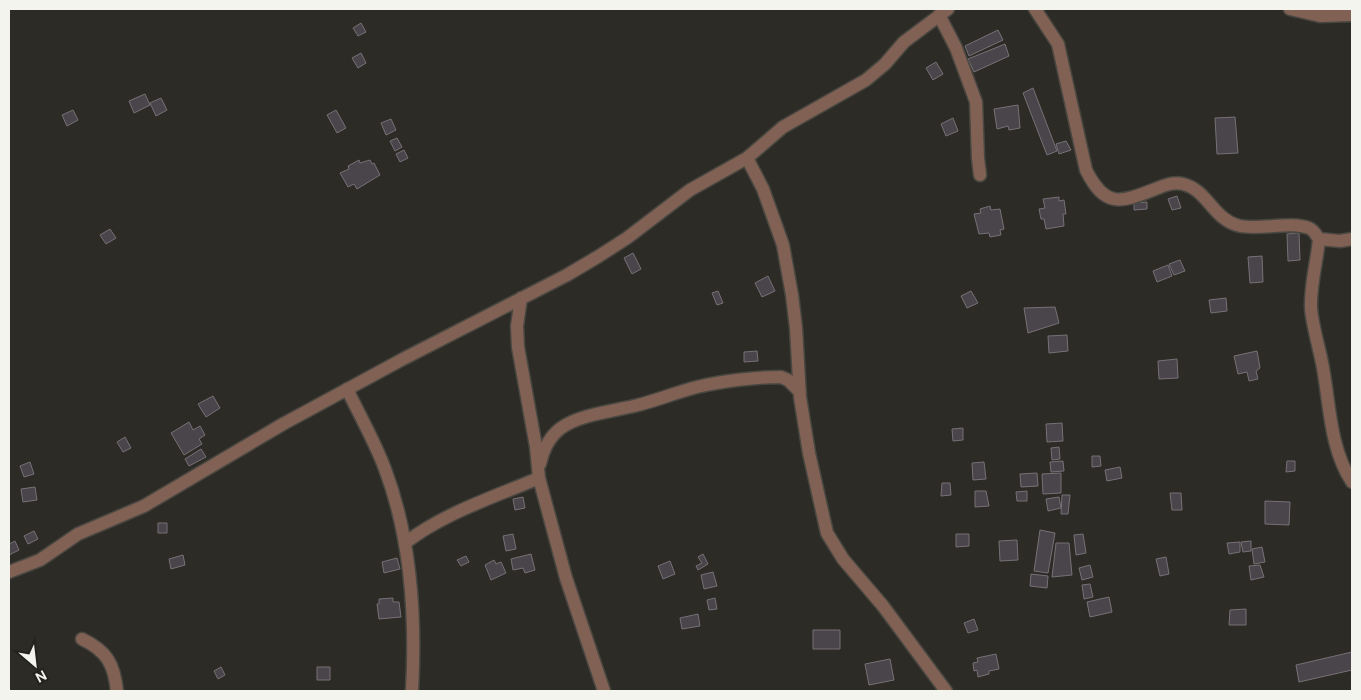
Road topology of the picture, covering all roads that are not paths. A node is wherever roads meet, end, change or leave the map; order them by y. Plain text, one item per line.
1 (1035, 9) edge
2 (1290, 9) edge
3 (943, 12) edge
4 (1352, 15) edge
5 (747, 158) junction
6 (980, 175) dead end
7 (1352, 238) edge
8 (1319, 240) junction
9 (521, 298) junction
10 (347, 390) junction
11 (799, 391) junction
12 (539, 474) junction
13 (1352, 482) edge
14 (405, 543) junction
15 (9, 572) edge
16 (82, 639) dead end
17 (117, 691) edge
18 (412, 691) edge
19 (604, 691) edge
20 (946, 691) edge

1 - 8 street
2 - 4 street
3 - 5 street
3 - 6 street
5 - 9 street
5 - 11 street
7 - 8 street
8 - 13 street
9 - 10 street
9 - 12 street
10 - 14 street
10 - 15 street
11 - 12 street
11 - 20 street
12 - 14 street
12 - 19 street
14 - 18 street
16 - 17 street

